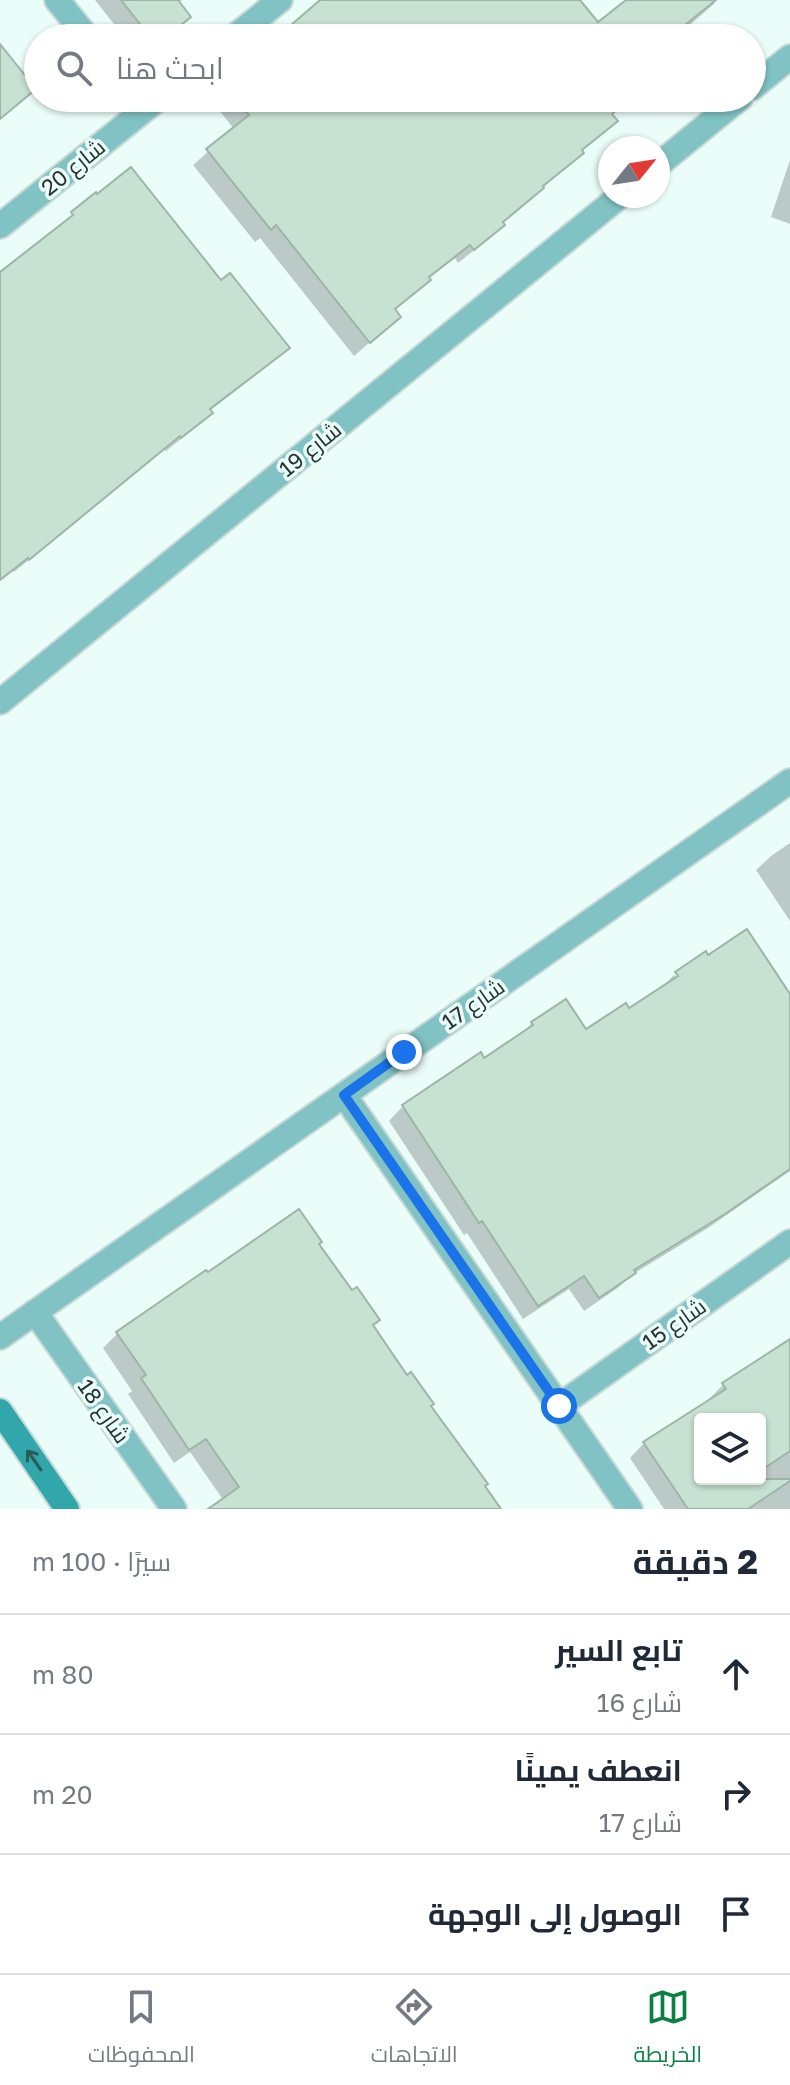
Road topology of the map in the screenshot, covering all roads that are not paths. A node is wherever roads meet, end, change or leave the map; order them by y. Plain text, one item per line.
1 (57, 0) edge
2 (280, 0) edge
3 (77, 24) edge
4 (250, 24) edge
5 (790, 57) edge
6 (766, 77) edge
7 (135, 112) edge
8 (723, 112) edge
9 (670, 155) edge
10 (605, 208) edge
11 (0, 226) edge
12 (0, 702) edge
13 (790, 781) edge
14 (344, 1095) junction
15 (790, 1242) edge
16 (35, 1312) junction
17 (0, 1337) edge
18 (559, 1406) junction
19 (0, 1411) edge
20 (67, 1509) edge
21 (174, 1509) edge
22 (630, 1509) edge

1 - 3 street
2 - 4 street
5 - 6 street
7 - 11 street, شارع 20
8 - 9 street
10 - 12 street, شارع 19
13 - 14 street, شارع 17
14 - 16 street, شارع 17
14 - 18 street
15 - 18 street, شارع 15
16 - 17 street, شارع 17
16 - 21 street, شارع 18
18 - 22 street
20 -> 19 main road

